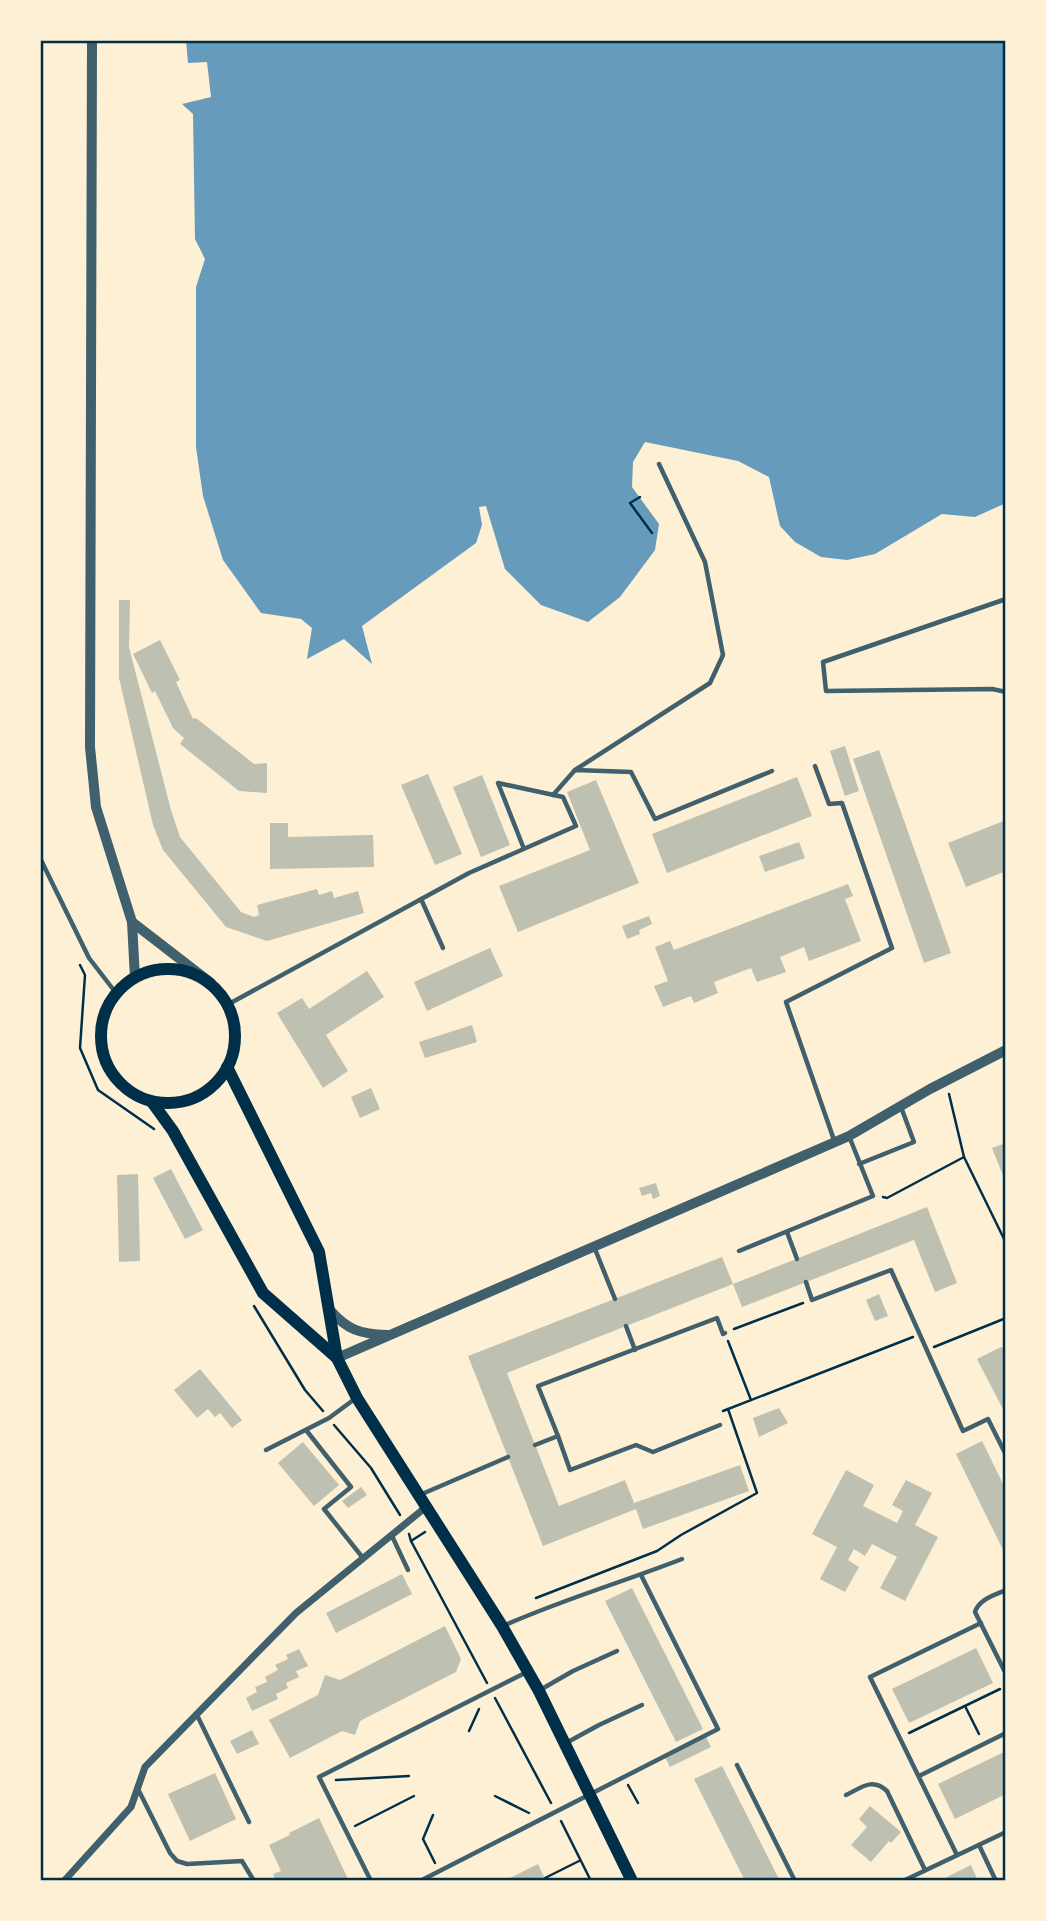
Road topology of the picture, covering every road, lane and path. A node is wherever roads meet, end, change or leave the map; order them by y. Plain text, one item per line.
1 (92, 40) edge
2 (659, 464) dead end
3 (640, 497) dead end
4 (652, 533) dead end
5 (1006, 599) edge
6 (1006, 692) edge
7 (815, 766) dead end
8 (575, 770) junction
9 (772, 771) dead end
10 (554, 795) junction
11 (524, 849) junction
12 (40, 858) edge
13 (421, 899) junction
14 (132, 922) junction
15 (443, 948) dead end
16 (79, 964) dead end
17 (135, 978) junction
18 (211, 983) junction
19 (116, 993) junction
20 (227, 1005) junction
21 (1006, 1049) edge
22 (227, 1067) junction
23 (946, 1080) junction
24 (152, 1102) junction
25 (901, 1106) junction
26 (154, 1129) dead end
27 (849, 1136) junction
28 (835, 1142) junction
29 (964, 1157) junction
30 (859, 1164) junction
31 (873, 1196) junction
32 (787, 1232) junction
33 (1006, 1243) edge
34 (594, 1248) junction
35 (739, 1251) dead end
36 (797, 1259) dead end
37 (806, 1282) dead end
38 (250, 1299) dead end
39 (615, 1299) dead end
40 (812, 1300) junction
41 (329, 1309) junction
42 (1006, 1318) edge
43 (626, 1326) dead end
44 (725, 1334) junction
45 (390, 1335) junction
46 (919, 1335) junction
47 (635, 1349) junction
48 (926, 1350) junction
49 (337, 1358) junction
50 (357, 1398) junction
51 (751, 1400) junction
52 (728, 1409) junction
53 (723, 1411) dead end
54 (329, 1418) junction
55 (720, 1425) dead end
56 (306, 1430) junction
57 (558, 1436) junction
58 (535, 1445) dead end
59 (266, 1450) dead end
60 (1006, 1455) edge
61 (508, 1457) dead end
62 (418, 1495) junction
63 (426, 1507) junction
64 (406, 1524) junction
65 (391, 1535) junction
66 (363, 1558) junction
67 (682, 1559) dead end
68 (408, 1570) dead end
69 (641, 1575) junction
70 (1006, 1590) edge
71 (536, 1598) dead end
72 (981, 1623) junction
73 (502, 1626) junction
74 (617, 1651) dead end
75 (528, 1671) junction
76 (1006, 1674) edge
77 (1000, 1689) dead end
78 (539, 1690) junction
79 (488, 1692) junction
80 (642, 1706) dead end
81 (965, 1706) junction
82 (197, 1714) junction
83 (469, 1731) dead end
84 (1006, 1733) edge
85 (900, 1737) junction
86 (565, 1743) junction
87 (984, 1744) junction
88 (737, 1765) dead end
89 (409, 1776) dead end
90 (919, 1776) junction
91 (320, 1781) junction
92 (628, 1784) dead end
93 (138, 1788) junction
94 (590, 1795) junction
95 (846, 1795) dead end
96 (414, 1796) dead end
97 (495, 1796) dead end
98 (638, 1803) dead end
99 (556, 1812) junction
100 (433, 1815) dead end
101 (541, 1820) junction
102 (249, 1822) dead end
103 (346, 1831) junction
104 (1006, 1832) edge
105 (979, 1845) junction
106 (957, 1855) junction
107 (581, 1860) junction
108 (925, 1870) junction
109 (439, 1871) junction
110 (250, 1873) junction
111 (545, 1878) dead end
112 (64, 1881) edge
113 (246, 1881) edge
114 (254, 1881) edge
115 (371, 1881) edge
116 (420, 1881) edge
117 (591, 1881) edge
118 (632, 1881) edge
119 (795, 1881) edge
120 (903, 1881) edge
121 (996, 1881) edge

1 - 14 street
2 - 8 lane
3 - 4 path
5 - 6 lane
7 - 28 lane
8 - 9 lane
8 - 10 lane
10 - 11 lane
10 - 11 lane
11 - 13 lane
12 - 19 lane
13 - 15 lane
13 - 20 lane
14 - 17 street
14 - 18 street
16 - 26 path
17 - 18 main road
17 - 19 main road
18 - 20 main road
19 - 24 main road
20 - 22 main road
21 - 23 street
22 - 24 main road
22 - 41 main road
23 - 25 street
23 - 29 path
24 - 49 main road
25 - 27 street
25 - 30 lane
27 - 28 street
27 - 30 lane
28 - 34 street
29 - 31 path
29 - 33 path
30 - 31 lane
31 - 32 lane
32 - 35 lane
32 - 36 lane
34 - 39 lane
34 - 45 street
37 - 40 lane
38 - 54 path
40 - 44 path
40 - 46 lane
41 - 45 street
41 - 49 main road
42 - 48 path
43 - 47 lane
44 - 47 lane
44 - 51 path
45 - 49 street
46 - 48 lane
46 - 51 path
47 - 57 lane
48 - 60 lane
49 - 50 main road
50 - 54 lane
50 - 62 main road
51 - 52 path
52 - 53 path
52 - 71 path
54 - 56 lane
54 - 64 path
55 - 57 lane
56 - 59 lane
56 - 66 lane
57 - 58 lane
61 - 62 lane
62 - 63 main road
63 - 64 street
63 - 73 main road
64 - 65 street
64 - 79 path
65 - 66 street
65 - 68 lane
66 - 82 street
67 - 69 lane
69 - 73 lane
69 - 94 lane
70 - 72 lane
72 - 76 lane
72 - 85 lane
73 - 75 main road
74 - 78 lane
75 - 78 main road
75 - 79 lane
77 - 81 path
78 - 86 main road
79 - 83 path
79 - 91 lane
79 - 99 path
80 - 86 lane
81 - 85 path
81 - 87 path
82 - 93 street
82 - 102 lane
84 - 87 lane
85 - 90 lane
86 - 94 main road
87 - 90 lane
88 - 119 lane
89 - 91 path
90 - 106 lane
91 - 103 lane
92 - 98 path
93 - 110 lane
93 - 112 street
94 - 99 lane
94 - 118 main road
95 - 108 lane
96 - 103 path
97 - 101 path
99 - 101 lane
99 - 107 path
100 - 109 path
101 - 109 lane
103 - 115 lane
104 - 105 lane
105 - 106 lane
105 - 121 lane
106 - 108 lane
107 - 111 path
107 - 117 path
108 - 120 lane
109 - 116 lane
110 - 113 lane
110 - 114 lane

